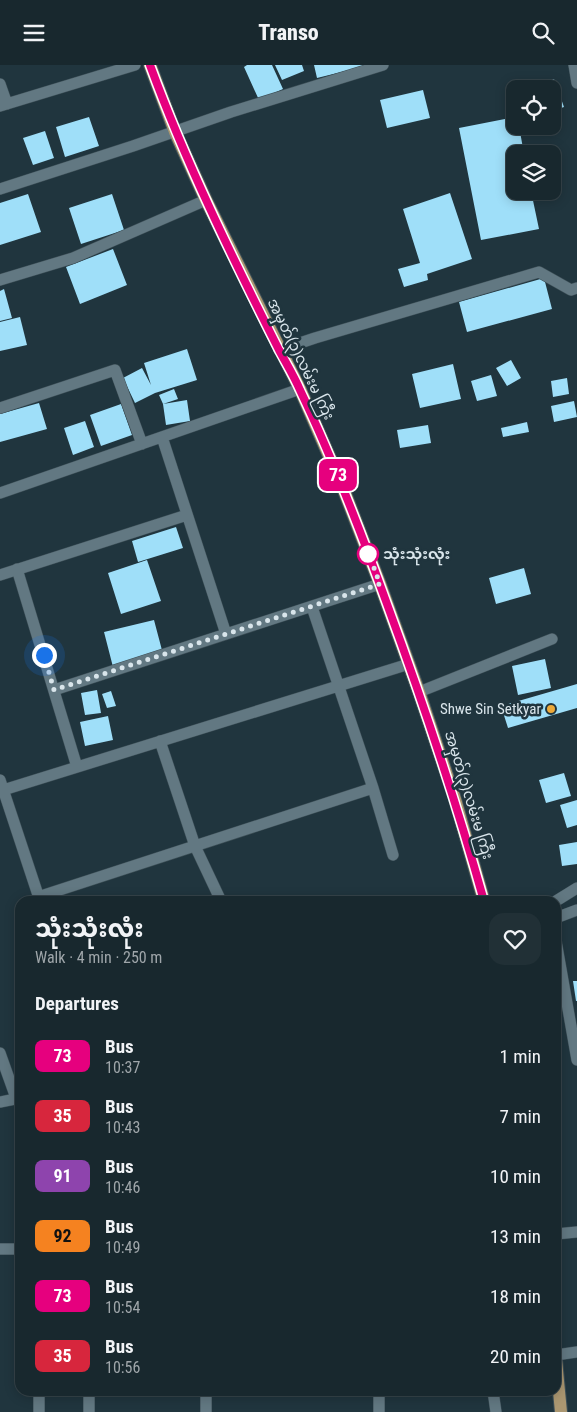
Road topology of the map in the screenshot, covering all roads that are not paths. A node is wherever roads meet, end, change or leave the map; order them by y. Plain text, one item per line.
1 (135, 65) edge
2 (150, 65) edge
3 (383, 65) edge
4 (574, 65) edge
5 (577, 83) edge
6 (0, 84) edge
7 (3, 105) edge
8 (175, 132) junction
9 (0, 189) edge
10 (206, 200) junction
11 (0, 280) edge
12 (577, 288) edge
13 (279, 350) junction
14 (300, 389) junction
15 (0, 408) edge
16 (162, 437) junction
17 (142, 444) junction
18 (0, 493) edge
19 (188, 515) junction
20 (17, 569) junction
21 (0, 575) edge
22 (380, 584) junction
23 (312, 607) junction
24 (226, 634) junction
25 (552, 639) dead end
26 (409, 664) junction
27 (338, 687) junction
28 (54, 690) junction
29 (419, 692) junction
30 (160, 741) junction
31 (77, 767) junction
32 (1, 787) edge
33 (374, 788) junction
34 (195, 846) junction
35 (393, 855) dead end
36 (577, 888) edge
37 (38, 896) edge
38 (48, 896) edge
39 (219, 896) edge
40 (483, 896) edge
41 (561, 898) edge
42 (577, 910) edge
43 (561, 916) edge
44 (561, 969) edge
45 (0, 1053) edge
46 (577, 1060) edge
47 (15, 1090) edge
48 (15, 1099) edge
49 (0, 1102) edge
50 (577, 1232) edge
51 (561, 1234) edge
52 (0, 1249) edge
53 (15, 1249) edge
54 (577, 1352) edge
55 (561, 1354) edge
56 (39, 1396) edge
57 (89, 1396) edge
58 (206, 1396) edge
59 (379, 1396) edge
60 (494, 1396) edge
61 (559, 1396) edge
62 (39, 1412) edge
63 (89, 1412) edge
64 (206, 1412) edge
65 (379, 1412) edge
66 (496, 1412) edge
67 (560, 1412) edge

1 - 7 street
2 - 8 main road, အမှတ်(၃)လမ်းမ ကြီး
3 - 8 street
4 - 5 street
6 - 7 street
8 - 9 street
8 - 10 main road, အမှတ်(၃)လမ်းမ ကြီး
10 - 11 street
10 - 13 main road, အမှတ်(၃)လမ်းမ ကြီး
12 - 13 street
13 - 14 main road, အမှတ်(၃)လမ်းမ ကြီး
14 - 16 street
14 - 22 main road, အမှတ်(၃)လမ်းမ ကြီး
15 - 17 street
16 - 17 street
16 - 19 street
17 - 18 street
19 - 20 street
19 - 24 street
20 - 21 street
20 - 28 street
22 - 23 street
22 - 26 main road, အမှတ်(၃)လမ်းမ ကြီး
23 - 24 street
23 - 27 street
24 - 28 street
25 - 29 street
26 - 27 street
26 - 29 main road, အမှတ်(၃)လမ်းမ ကြီး
27 - 30 street
27 - 33 street
28 - 31 street
29 - 40 main road, အမှတ်(၃)လမ်းမ ကြီး
30 - 31 street
30 - 34 street
31 - 32 street
32 - 37 street
33 - 34 street
33 - 35 street
34 - 38 street
34 - 39 street
36 - 41 street
42 - 43 street
44 - 46 street
45 - 47 street
48 - 49 street
50 - 51 street
52 - 53 street
54 - 55 street
56 - 62 street
57 - 63 street
58 - 64 street
59 - 65 street
60 - 66 street
61 - 67 main road

